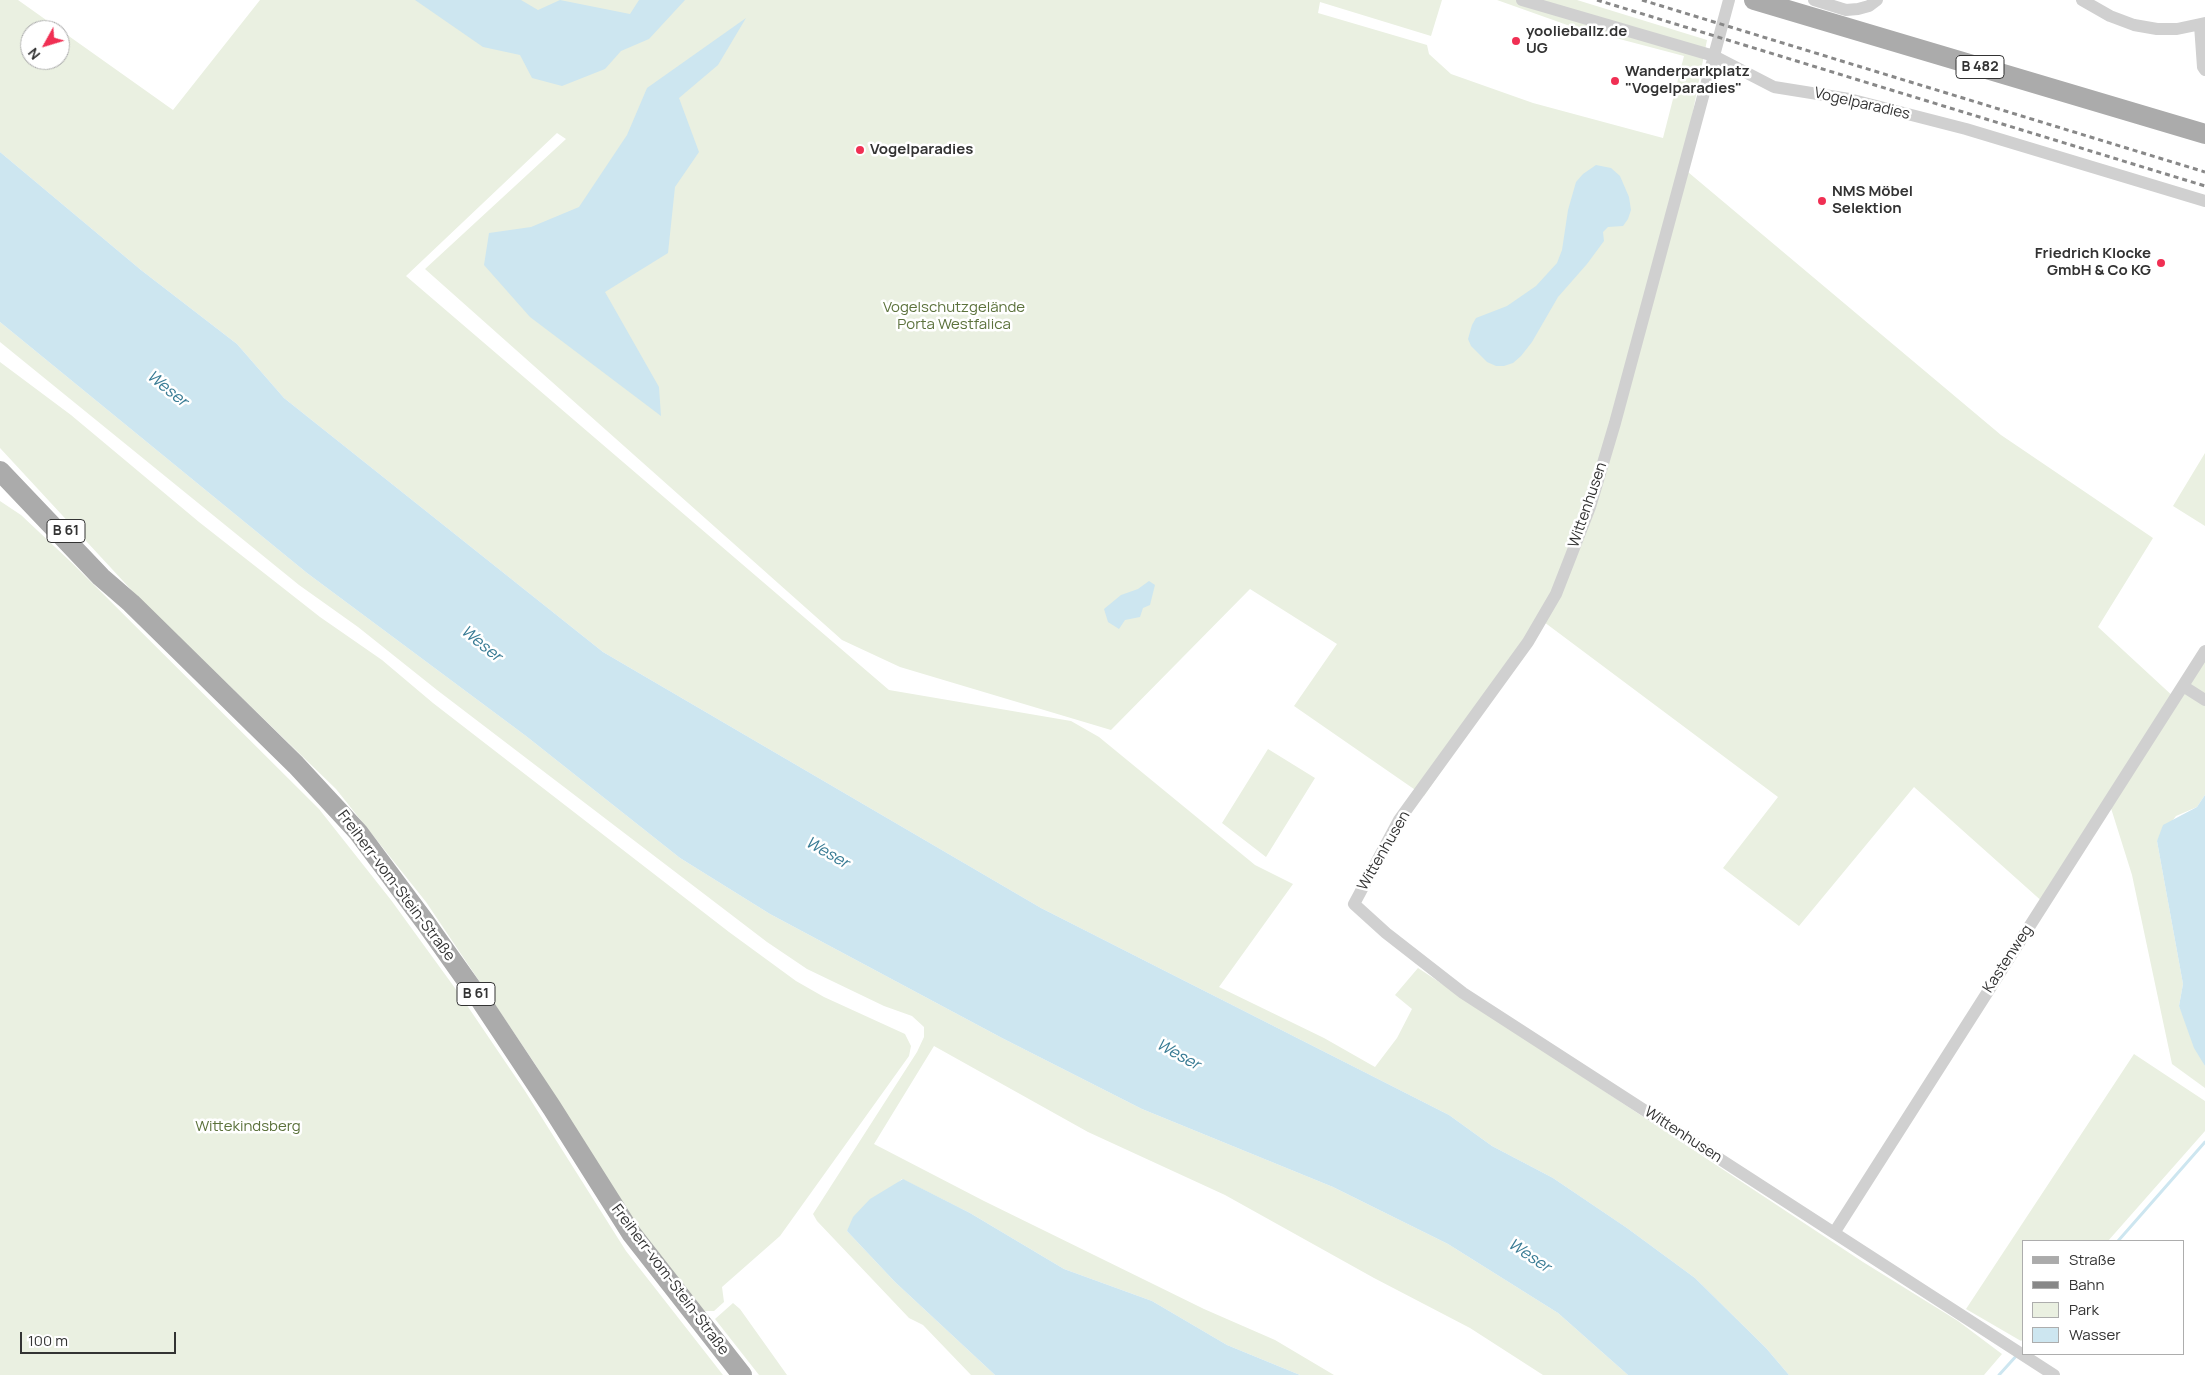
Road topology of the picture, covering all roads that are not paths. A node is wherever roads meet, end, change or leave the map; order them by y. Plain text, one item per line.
1 (1522, 0) edge
2 (1729, 0) edge
3 (1754, 0) edge
4 (1814, 0) edge
5 (1877, 0) edge
6 (2082, 0) edge
7 (2203, 24) edge
8 (1714, 56) junction
9 (2205, 70) edge
10 (2205, 134) edge
11 (2205, 201) edge
12 (0, 461) edge
13 (0, 471) edge
14 (132, 603) junction
15 (2205, 651) edge
16 (2183, 686) junction
17 (2205, 700) edge
18 (1834, 1232) junction
19 (2022, 1354) edge
20 (2023, 1355) edge
21 (742, 1375) edge
22 (2054, 1375) edge

1 - 8 street, Vogelparadies
2 - 8 street, Wittenhusen
3 - 10 main road, B 482
4 - 5 street
6 - 7 street
7 - 9 street
8 - 11 street, Vogelparadies
8 - 18 street, Wittenhusen
12 - 14 main road, Freiherr-vom-Stein-Straße / B 61
13 - 14 main road, Freiherr-vom-Stein-Straße / B 61
14 - 21 main road, Freiherr-vom-Stein-Straße / B 61
15 - 16 street, Kastenweg
16 - 17 street
16 - 18 street, Kastenweg
18 - 19 street, Wittenhusen
20 - 22 street, Wittenhusen

